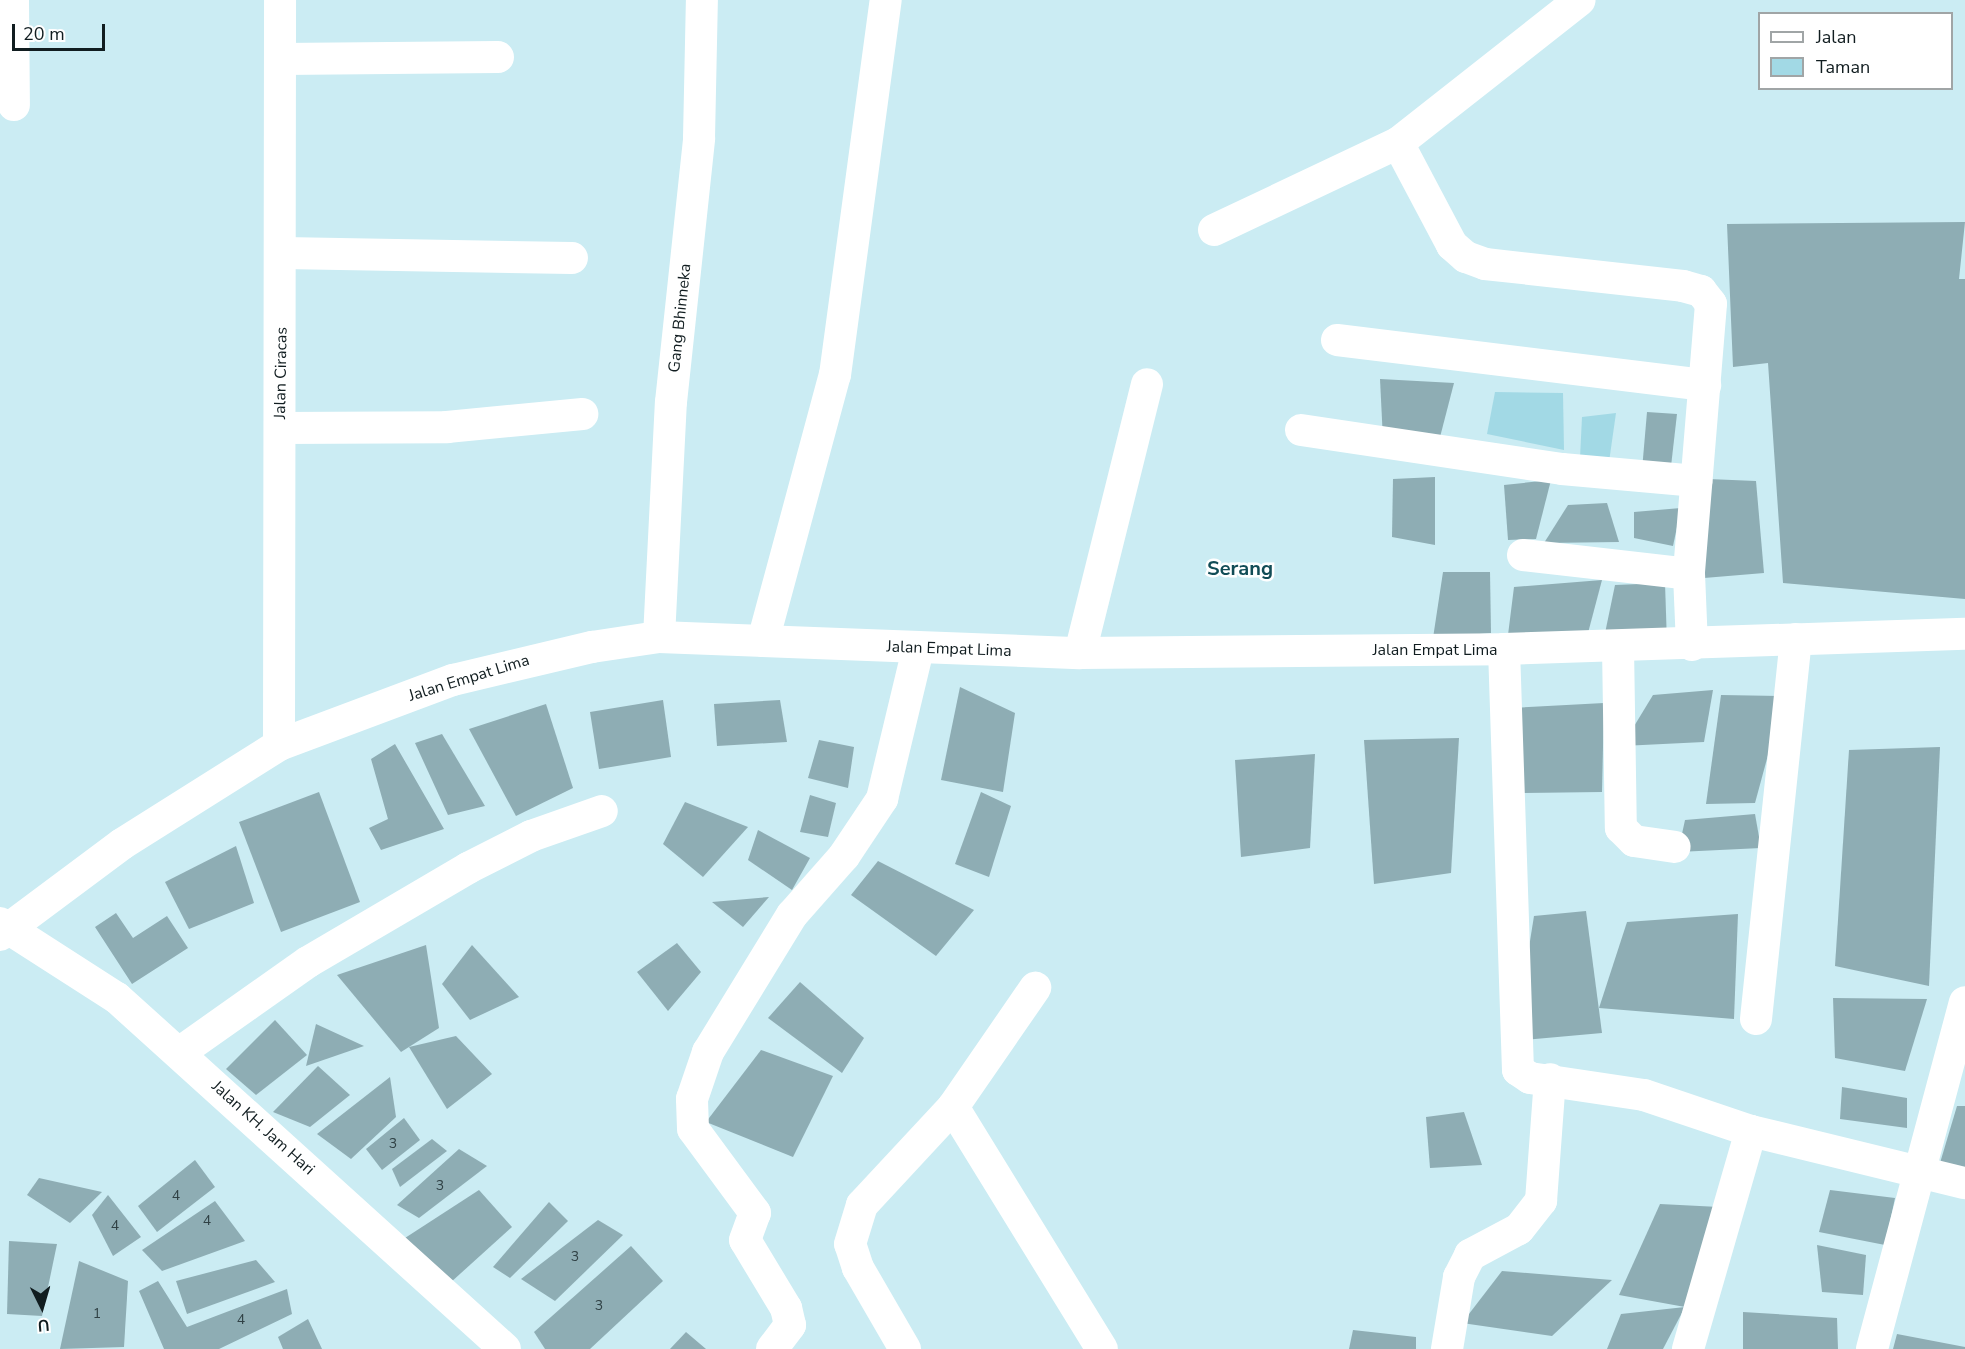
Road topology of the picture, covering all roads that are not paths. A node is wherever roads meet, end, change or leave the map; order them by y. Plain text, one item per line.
1 (13, 0) edge
2 (280, 0) edge
3 (702, 0) edge
4 (886, 0) edge
5 (1580, 0) edge
6 (498, 57) dead end
7 (282, 59) junction
8 (14, 105) dead end
9 (1398, 143) junction
10 (1214, 230) dead end
11 (283, 253) junction
12 (572, 258) dead end
13 (1337, 340) dead end
14 (1147, 384) dead end
15 (1705, 386) junction
16 (582, 414) dead end
17 (280, 428) junction
18 (1301, 430) dead end
19 (1696, 481) junction
20 (1524, 555) dead end
21 (1689, 574) junction
22 (1965, 634) edge
23 (659, 637) junction
24 (1796, 639) junction
25 (763, 640) junction
26 (1692, 645) junction
27 (1618, 647) junction
28 (918, 649) junction
29 (1504, 649) junction
30 (1080, 653) junction
31 (279, 745) junction
32 (602, 811) dead end
33 (1675, 847) dead end
34 (2, 928) edge
35 (1035, 988) dead end
36 (1965, 1002) edge
37 (1756, 1019) dead end
38 (180, 1053) junction
39 (1550, 1079) junction
40 (953, 1107) junction
41 (1751, 1131) junction
42 (1921, 1172) junction
43 (1965, 1183) edge
44 (505, 1349) edge
45 (771, 1349) edge
46 (905, 1349) edge
47 (1102, 1349) edge
48 (1447, 1349) edge
49 (1689, 1349) edge
50 (1872, 1349) edge

1 - 8 street
2 - 7 street, Jalan Ciracas
3 - 23 street, Gang Bhinneka
4 - 25 street
5 - 9 street
6 - 7 street
7 - 11 street, Jalan Ciracas
9 - 10 street
9 - 15 street
11 - 12 street
11 - 17 street, Jalan Ciracas
13 - 15 street
14 - 30 street
15 - 19 street
16 - 17 street
17 - 31 street, Jalan Ciracas
18 - 19 street
19 - 21 street
20 - 21 street
21 - 26 street
22 - 24 street, Jalan Empat Lima
23 - 25 street, Jalan Empat Lima
23 - 31 street, Jalan Empat Lima
24 - 26 street, Jalan Empat Lima
24 - 37 street
25 - 28 street, Jalan Empat Lima
26 - 27 street, Jalan Empat Lima
27 - 29 street, Jalan Empat Lima
27 - 33 street
28 - 30 street, Jalan Empat Lima
28 - 45 street
29 - 30 street, Jalan Empat Lima
29 - 39 street
31 - 34 street, Jalan Empat Lima
32 - 38 street
34 - 38 street, Jalan KH. Jam Hari
35 - 40 street
36 - 42 street
38 - 44 street, Jalan KH. Jam Hari
39 - 41 street
39 - 48 street
40 - 46 street
40 - 47 street
41 - 42 street
41 - 49 street
42 - 43 street
42 - 50 street

